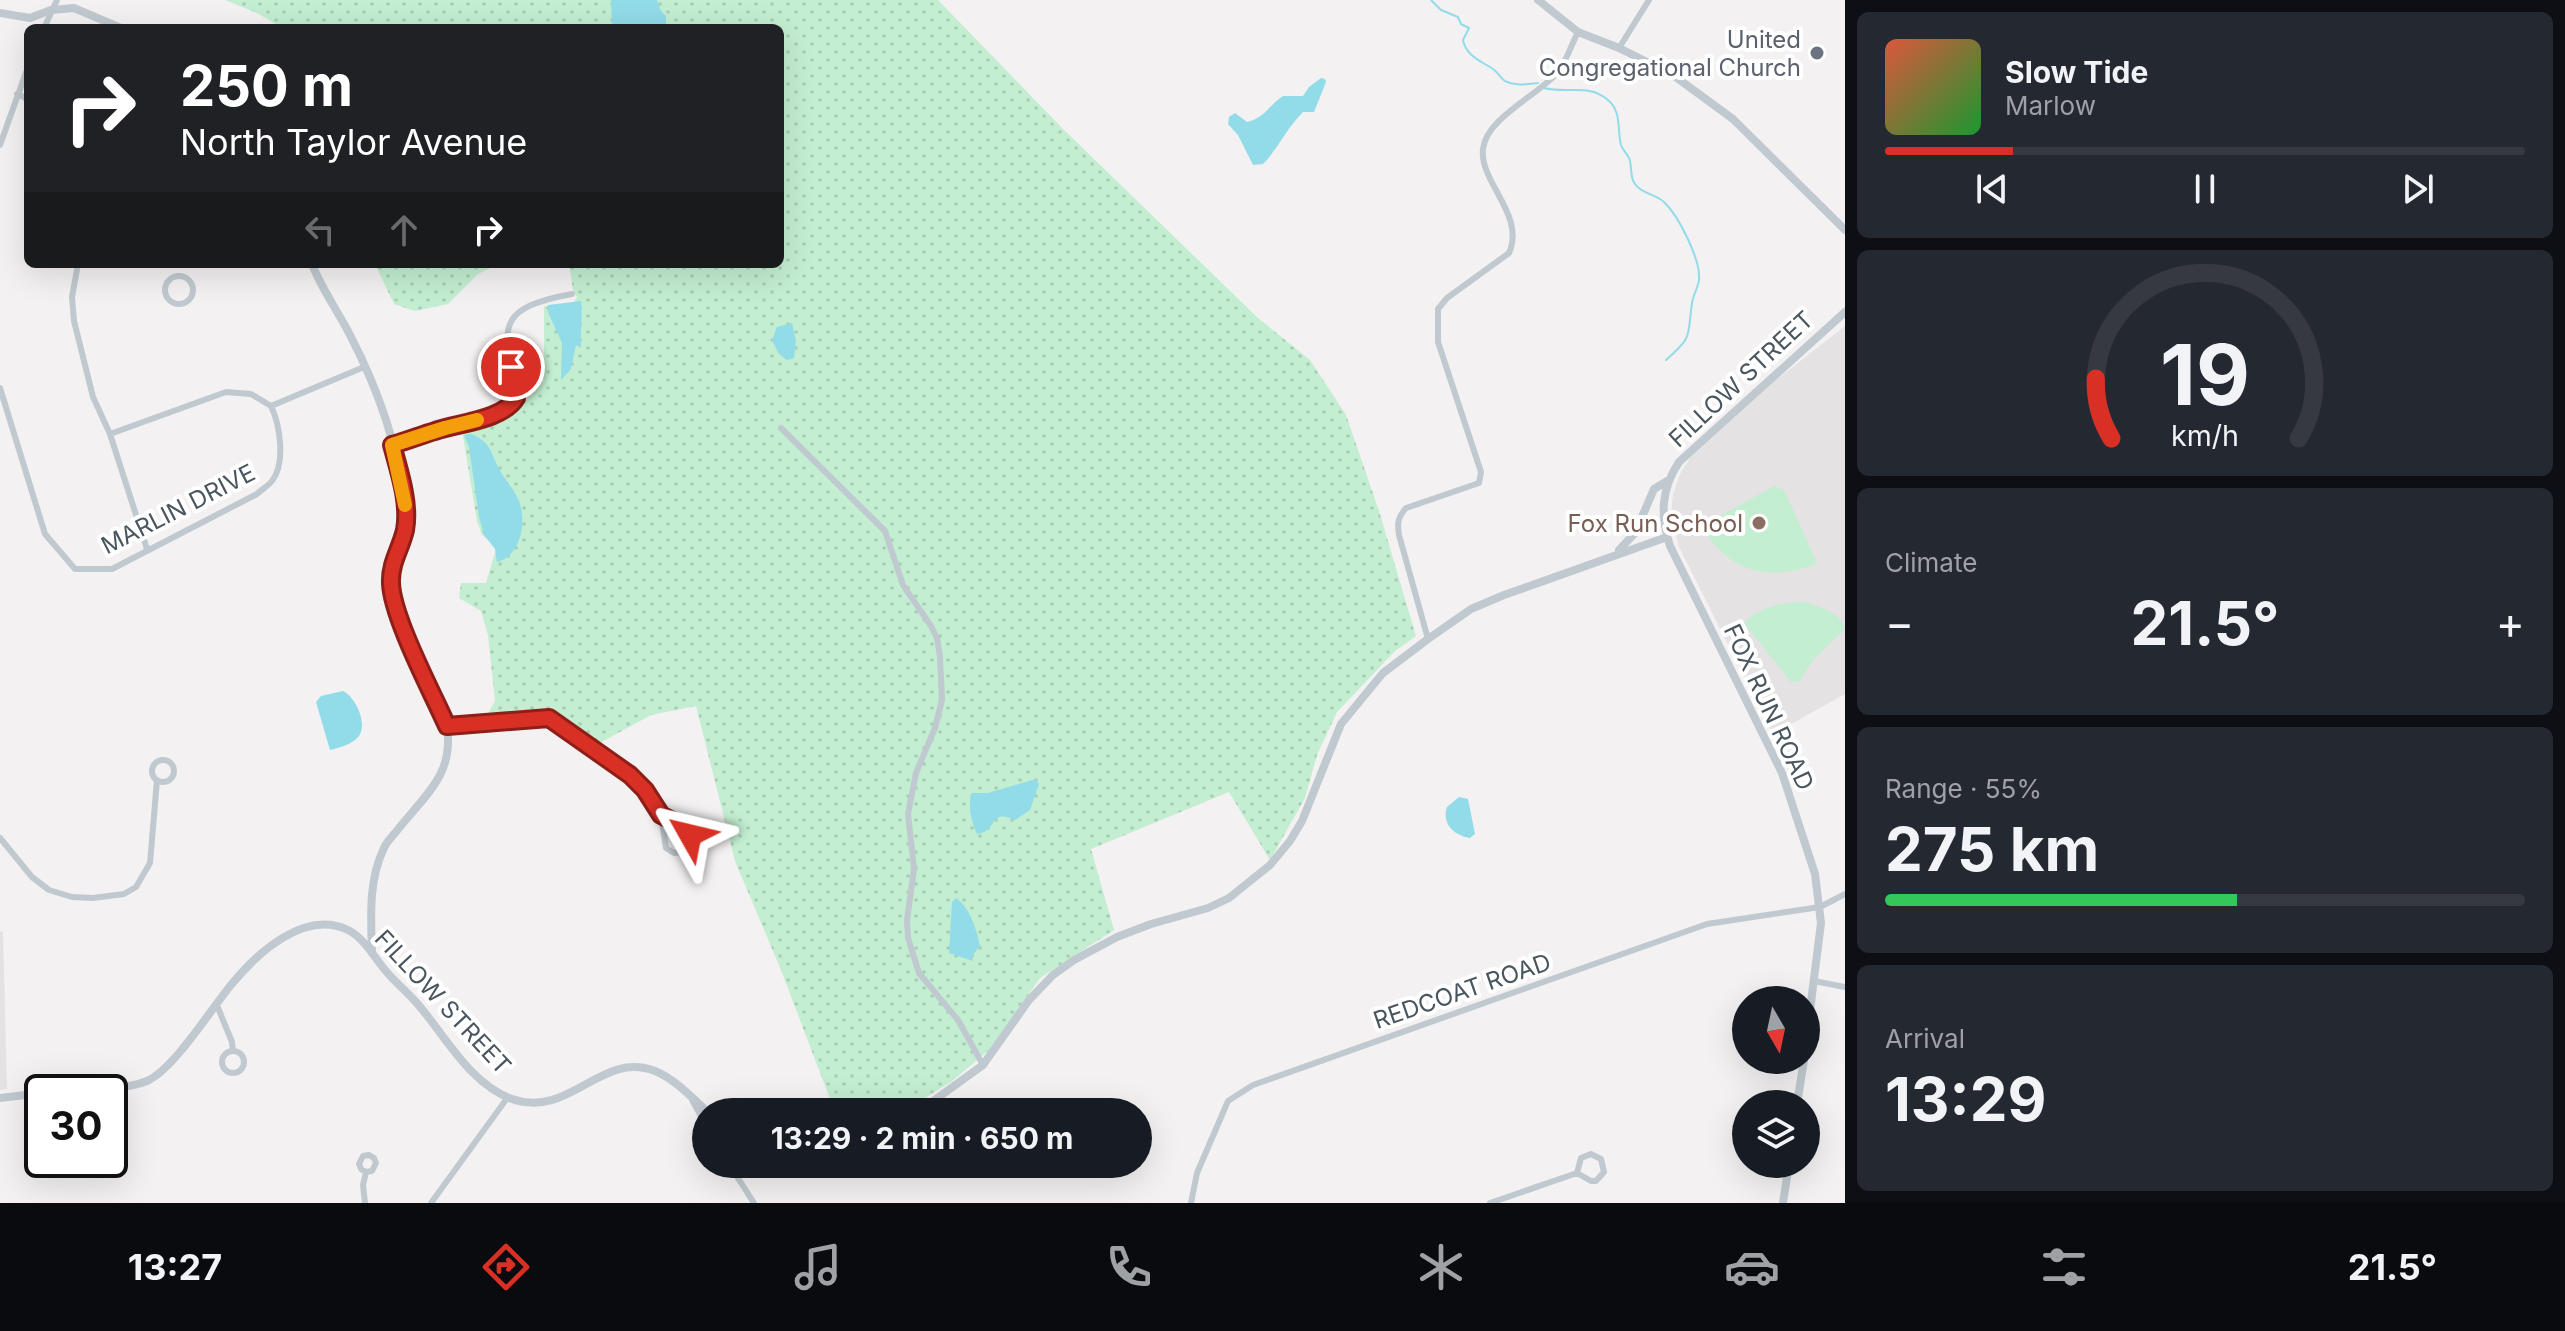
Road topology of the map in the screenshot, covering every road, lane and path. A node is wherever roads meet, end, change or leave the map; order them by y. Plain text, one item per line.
1 (57, 0) edge
2 (1538, 0) edge
3 (1649, 0) edge
4 (51, 10) junction
5 (0, 13) edge
6 (46, 24) edge
7 (112, 24) edge
8 (1578, 32) junction
9 (1619, 48) junction
10 (24, 77) edge
11 (17, 94) junction
12 (24, 97) edge
13 (0, 145) edge
14 (1845, 230) edge
15 (77, 268) edge
16 (185, 268) edge
17 (314, 268) edge
18 (183, 275) junction
19 (572, 294) dead end
20 (1845, 312) edge
21 (364, 367) junction
22 (0, 388) edge
23 (271, 406) junction
24 (781, 428) dead end
25 (110, 434) junction
26 (392, 445) junction
27 (1669, 480) junction
28 (1663, 512) junction
29 (1642, 516) junction
30 (1667, 537) junction
31 (147, 549) junction
32 (1615, 554) junction
33 (1428, 639) junction
34 (447, 726) junction
35 (157, 780) dead end
36 (661, 815) junction
37 (0, 838) edge
38 (1845, 894) edge
39 (1820, 907) junction
40 (372, 954) junction
41 (1814, 981) junction
42 (1813, 986) edge
43 (1845, 987) edge
44 (216, 1003) junction
45 (233, 1051) dead end
46 (983, 1065) junction
47 (128, 1083) edge
48 (24, 1095) edge
49 (508, 1097) junction
50 (691, 1097) edge
51 (0, 1098) edge
52 (937, 1098) edge
53 (366, 1172) dead end
54 (1577, 1173) junction
55 (738, 1178) edge
56 (1787, 1178) edge
57 (365, 1203) edge
58 (431, 1203) edge
59 (754, 1203) edge
60 (1191, 1203) edge
61 (1490, 1203) edge
62 (1783, 1203) edge

1 - 4 street
2 - 8 street
3 - 9 street
4 - 5 street
4 - 6 street
4 - 7 street
8 - 9 street
8 - 33 street
9 - 14 street
10 - 11 street
11 - 12 street
11 - 13 street
15 - 25 street
16 - 18 street
17 - 21 street
18 - 18 street
19 - 26 street
20 - 27 street, FILLOW STREET
21 - 23 street
21 - 26 street
22 - 31 street, MARLIN DRIVE
23 - 25 street
23 - 31 street, MARLIN DRIVE
24 - 46 street
25 - 31 street
26 - 34 street
27 - 28 street, FILLOW STREET
27 - 29 street, FILLOW STREET
28 - 29 street
28 - 30 street, FILLOW STREET
29 - 32 street, FILLOW STREET
30 - 32 street
30 - 39 street, FOX RUN ROAD
32 - 33 street
33 - 46 street
34 - 36 street
34 - 40 street
35 - 37 street
36 - 36 street
38 - 39 street, REDCOAT ROAD
39 - 41 street, FOX RUN ROAD
39 - 60 street, REDCOAT ROAD
40 - 44 street, FILLOW STREET
40 - 49 street, FILLOW STREET
41 - 42 street, FOX RUN ROAD
41 - 43 street
44 - 45 street
44 - 47 street, FILLOW STREET
46 - 52 street
48 - 51 street
49 - 50 street, FILLOW STREET
49 - 58 street
53 - 57 street
54 - 54 street
54 - 61 street
55 - 59 street
56 - 62 street

